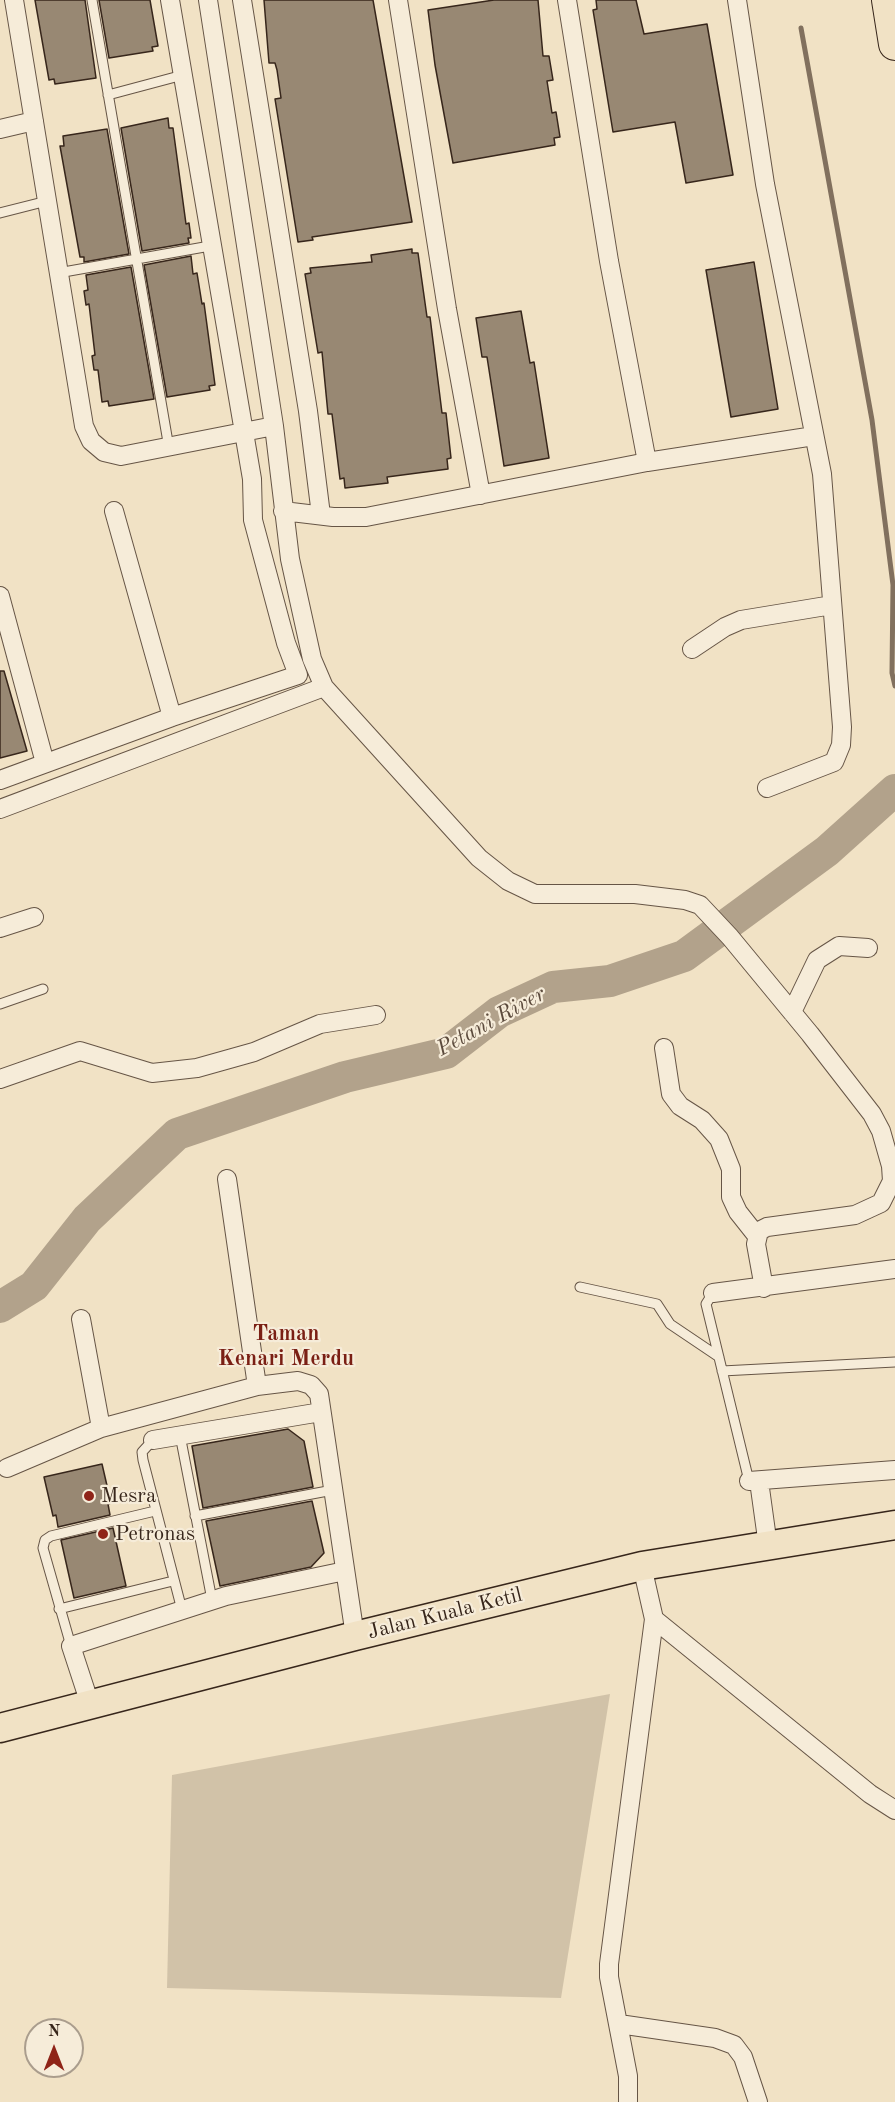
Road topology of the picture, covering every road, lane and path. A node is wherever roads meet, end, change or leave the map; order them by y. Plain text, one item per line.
1 (14, 0) edge
2 (92, 0) edge
3 (170, 0) edge
4 (208, 0) edge
5 (242, 0) edge
6 (398, 0) edge
7 (567, 0) edge
8 (737, 0) edge
9 (888, 0) edge
10 (895, 44) edge
11 (183, 75) junction
12 (108, 95) junction
13 (34, 121) junction
14 (0, 129) edge
15 (47, 201) junction
16 (0, 213) edge
17 (210, 246) junction
18 (137, 258) junction
19 (58, 273) junction
20 (274, 426) junction
21 (244, 433) junction
22 (814, 436) junction
23 (169, 448) junction
24 (647, 462) junction
25 (481, 495) junction
26 (283, 511) junction
27 (114, 512) dead end
28 (321, 515) junction
29 (0, 596) edge
30 (832, 605) junction
31 (692, 649) dead end
32 (307, 672) junction
33 (324, 687) junction
34 (172, 717) junction
35 (45, 763) junction
36 (0, 780) edge
37 (767, 788) dead end
38 (0, 809) edge
39 (34, 917) dead end
40 (0, 928) edge
41 (868, 948) dead end
42 (43, 989) dead end
43 (0, 1004) edge
44 (792, 1012) junction
45 (376, 1015) dead end
46 (663, 1048) dead end
47 (0, 1079) edge
48 (227, 1179) dead end
49 (757, 1236) junction
50 (895, 1269) edge
51 (580, 1287) dead end
52 (764, 1288) junction
53 (713, 1293) joint
54 (81, 1319) dead end
55 (719, 1357) junction
56 (895, 1362) edge
57 (722, 1371) junction
58 (257, 1386) junction
59 (321, 1412) junction
60 (101, 1428) junction
61 (180, 1436) junction
62 (153, 1440) joint
63 (7, 1468) dead end
64 (895, 1470) edge
65 (754, 1481) junction
66 (333, 1490) junction
67 (155, 1510) junction
68 (195, 1516) junction
69 (895, 1525) edge
70 (768, 1546) junction
71 (642, 1566) junction
72 (345, 1571) junction
73 (173, 1581) junction
74 (212, 1600) junction
75 (59, 1609) junction
76 (182, 1610) junction
77 (654, 1619) junction
78 (355, 1636) junction
79 (71, 1646) junction
80 (90, 1704) junction
81 (0, 1728) edge
82 (895, 1810) edge
83 (619, 2024) junction
84 (628, 2102) edge
85 (758, 2102) edge

1 - 13 street
2 - 12 lane
3 - 11 street
4 - 20 street
5 - 28 street
6 - 25 street
7 - 24 street
8 - 22 street
9 - 10 highway
11 - 12 lane
11 - 17 street
12 - 18 lane
13 - 14 street
13 - 15 street
15 - 16 lane
15 - 19 street
17 - 18 lane
17 - 21 street
18 - 19 lane
18 - 23 lane
19 - 23 street
20 - 21 street
20 - 26 street
21 - 23 street
21 - 32 street
22 - 24 street
22 - 30 street
24 - 25 street
25 - 28 street
26 - 28 street
26 - 32 street
27 - 34 street
29 - 35 street
30 - 31 street
30 - 37 street
32 - 33 street
32 - 34 street
33 - 38 street
33 - 44 street
34 - 35 street
35 - 36 street
39 - 40 street
41 - 44 street
42 - 43 lane
44 - 49 street
45 - 47 street
46 - 49 street
48 - 58 street
49 - 52 street
50 - 52 street
51 - 55 lane
52 - 53 street
53 - 55 lane
54 - 60 street
55 - 57 lane
56 - 57 lane
57 - 65 lane
58 - 59 street
58 - 60 street
59 - 61 street
59 - 66 street
60 - 63 street
61 - 62 street
61 - 68 lane
62 - 67 lane
64 - 65 street
65 - 70 street
66 - 68 lane
66 - 72 street
67 - 73 lane
67 - 75 lane
68 - 74 lane
69 - 70 main road, Jalan Kuala Ketil
70 - 71 main road, Jalan Kuala Ketil
71 - 77 street
71 - 78 main road, Jalan Kuala Ketil
72 - 74 street
72 - 78 street
73 - 75 lane
73 - 76 lane
74 - 76 street
75 - 79 lane
76 - 79 street
77 - 82 street
77 - 83 street
78 - 80 main road, Jalan Kuala Ketil
79 - 80 street
80 - 81 main road, Jalan Kuala Ketil
83 - 84 street
83 - 85 street

